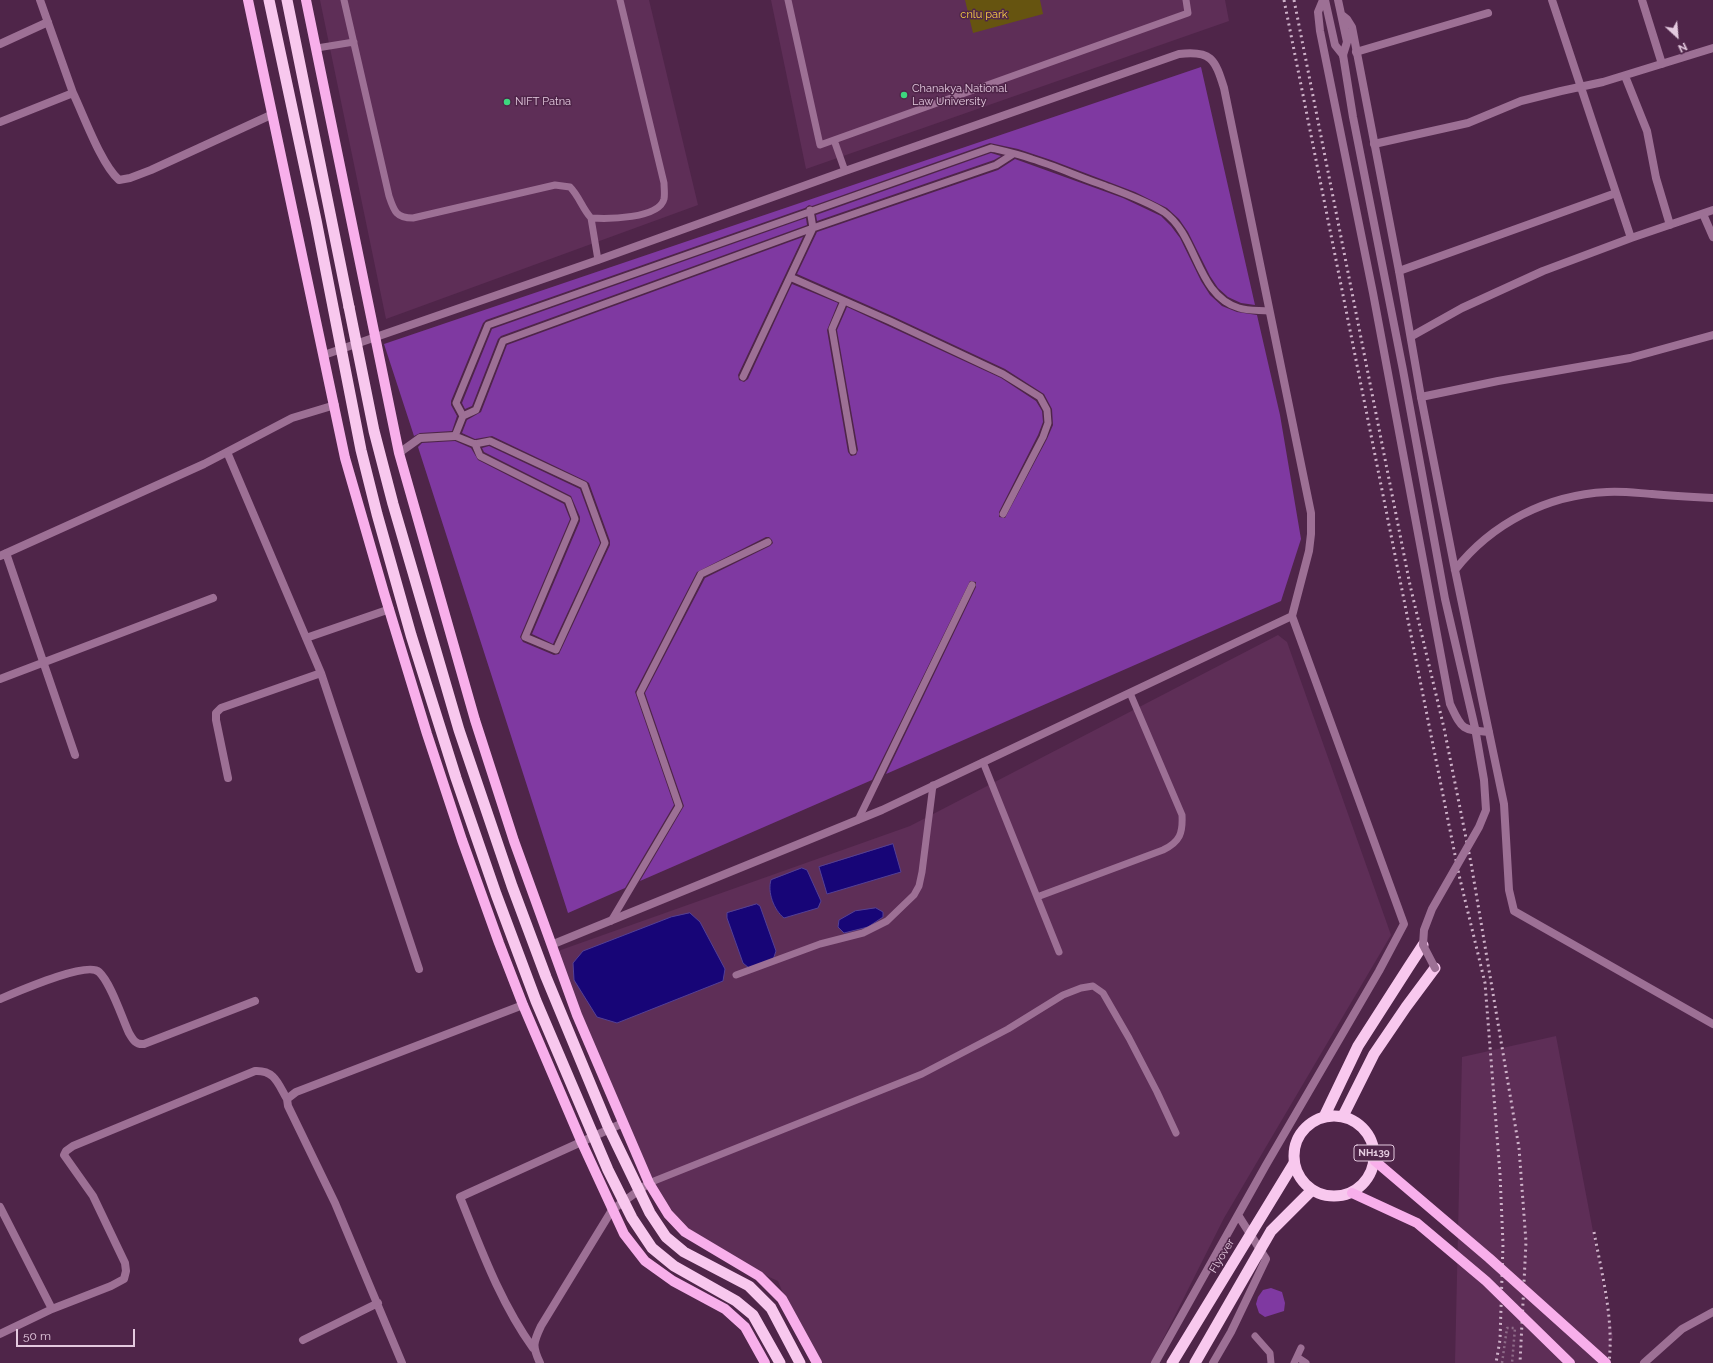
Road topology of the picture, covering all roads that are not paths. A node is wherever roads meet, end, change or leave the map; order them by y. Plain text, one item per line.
1 (40, 0) edge
2 (248, 0) edge
3 (269, 0) edge
4 (287, 0) edge
5 (306, 0) edge
6 (344, 0) edge
7 (620, 0) edge
8 (788, 0) edge
9 (1186, 0) edge
10 (1324, 0) edge
11 (1338, 0) edge
12 (1552, 0) edge
13 (1642, 0) edge
14 (1488, 13) dead end
15 (1342, 15) junction
16 (48, 22) junction
17 (354, 42) junction
18 (0, 44) edge
19 (317, 48) junction
20 (1713, 48) edge
21 (1356, 52) junction
22 (1343, 55) junction
23 (1662, 64) junction
24 (1625, 76) junction
25 (1582, 87) junction
26 (73, 93) junction
27 (273, 114) junction
28 (0, 122) edge
29 (834, 140) junction
30 (1374, 144) junction
31 (1013, 154) junction
32 (845, 170) junction
33 (1616, 193) junction
34 (810, 210) junction
35 (1713, 210) edge
36 (1703, 214) junction
37 (591, 218) junction
38 (1670, 225) junction
39 (814, 228) junction
40 (1713, 237) edge
41 (1631, 238) junction
42 (598, 260) junction
43 (1399, 271) junction
44 (790, 277) junction
45 (844, 300) junction
46 (1269, 311) junction
47 (1713, 335) edge
48 (1412, 336) junction
49 (376, 338) junction
50 (324, 355) junction
51 (743, 377) dead end
52 (1421, 397) junction
53 (335, 405) junction
54 (463, 416) junction
55 (455, 436) junction
56 (475, 444) junction
57 (854, 451) dead end
58 (227, 452) junction
59 (398, 453) junction
60 (1713, 498) edge
61 (1003, 514) dead end
62 (768, 542) dead end
63 (3, 555) edge
64 (1455, 570) junction
65 (972, 585) dead end
66 (213, 598) dead end
67 (390, 609) junction
68 (1292, 616) junction
69 (306, 638) junction
70 (43, 662) junction
71 (321, 673) junction
72 (0, 679) edge
73 (1130, 693) junction
74 (1489, 732) junction
75 (75, 755) dead end
76 (983, 762) junction
77 (228, 778) dead end
78 (933, 785) junction
79 (858, 820) junction
80 (1037, 897) junction
81 (611, 921) junction
82 (551, 945) junction
83 (1423, 945) junction
84 (1059, 952) dead end
85 (1435, 968) joint
86 (419, 969) dead end
87 (736, 975) dead end
88 (0, 999) edge
89 (255, 1001) dead end
90 (523, 1004) junction
91 (1713, 1024) edge
92 (287, 1099) junction
93 (1324, 1116) junction
94 (1343, 1116) junction
95 (623, 1123) junction
96 (1176, 1134) dead end
97 (582, 1143) junction
98 (1375, 1161) junction
99 (1294, 1163) junction
100 (649, 1183) junction
101 (1312, 1190) junction
102 (1352, 1193) junction
103 (0, 1207) edge
104 (612, 1210) junction
105 (1238, 1215) junction
106 (378, 1303) junction
107 (52, 1309) junction
108 (1713, 1312) edge
109 (0, 1334) edge
110 (1254, 1336) dead end
111 (303, 1340) dead end
112 (533, 1348) junction
113 (1301, 1348) dead end
114 (1295, 1360) edge
115 (402, 1363) edge
116 (540, 1363) edge
117 (765, 1363) edge
118 (780, 1363) edge
119 (800, 1363) edge
120 (817, 1363) edge
121 (1155, 1363) edge
122 (1172, 1363) edge
123 (1195, 1363) edge
124 (1213, 1363) edge
125 (1271, 1363) edge
126 (1306, 1363) edge
127 (1570, 1363) edge
128 (1606, 1363) edge
129 (1644, 1363) edge

1 - 16 street
2 - 27 main road
3 - 118 highway, bridge
4 - 119 highway, bridge
5 - 19 main road
6 - 17 lane
7 - 37 lane
8 - 29 lane
9 - 29 lane
10 - 22 street
10 - 74 street
11 - 15 street
12 - 25 street
13 - 23 street
14 - 21 street
15 - 21 street
15 - 22 street
16 - 18 street
16 - 26 street
17 - 19 lane
17 - 37 lane
19 - 49 main road
20 - 23 street
21 - 30 street
22 - 83 street, bridge
23 - 24 street
24 - 25 street
24 - 38 street
25 - 30 street
25 - 33 street
26 - 27 street
26 - 28 street
27 - 50 main road
29 - 32 lane
30 - 43 street
31 - 34 lane
31 - 39 lane
31 - 46 lane
32 - 42 street
32 - 46 street
33 - 41 street
33 - 43 street
34 - 39 lane
34 - 54 lane
35 - 36 street
36 - 38 street
36 - 40 street
37 - 42 lane
38 - 41 street
39 - 44 lane
39 - 54 lane
41 - 48 street
42 - 49 street
43 - 48 street
44 - 45 lane
44 - 51 lane
45 - 57 lane
45 - 61 lane
46 - 68 street
47 - 52 street
48 - 52 street
49 - 50 street
49 - 59 main road
50 - 53 main road
52 - 64 street
53 - 58 street
53 - 67 main road
54 - 55 lane
55 - 56 lane
55 - 59 street
56 - 56 lane
58 - 63 street
58 - 69 street
59 - 82 main road
60 - 64 street
62 - 81 lane
63 - 70 street
64 - 74 street
65 - 79 lane
66 - 70 street
67 - 69 street
67 - 90 main road
68 - 73 street
68 - 105 street
69 - 71 street
70 - 72 street
70 - 75 street
71 - 77 street
71 - 86 street
73 - 76 street
73 - 80 lane
74 - 91 street
76 - 78 street
76 - 80 lane
78 - 79 street
78 - 87 lane
79 - 81 street
80 - 84 lane
81 - 82 street
82 - 95 main road
83 - 85 street, bridge
83 - 93 highway
85 - 94 highway
88 - 89 street
90 - 92 street
90 - 97 main road
92 - 106 street
92 - 107 street
93 - 94 highway, NH139
93 - 99 highway, Flyover
94 - 98 highway, NH139
95 - 97 street
95 - 100 main road
96 - 100 lane
97 - 104 main road
97 - 112 street
98 - 102 highway, NH139
98 - 128 main road, bridge
99 - 101 highway
99 - 122 highway, Flyover, bridge
100 - 104 street
100 - 120 main road
101 - 102 highway
101 - 123 highway, bridge
102 - 127 main road, bridge
103 - 107 street
104 - 112 street
104 - 117 main road
105 - 121 street
105 - 124 street
106 - 111 street
106 - 115 street
107 - 109 street
108 - 129 street
110 - 125 lane
112 - 116 street
113 - 114 lane
114 - 126 lane

